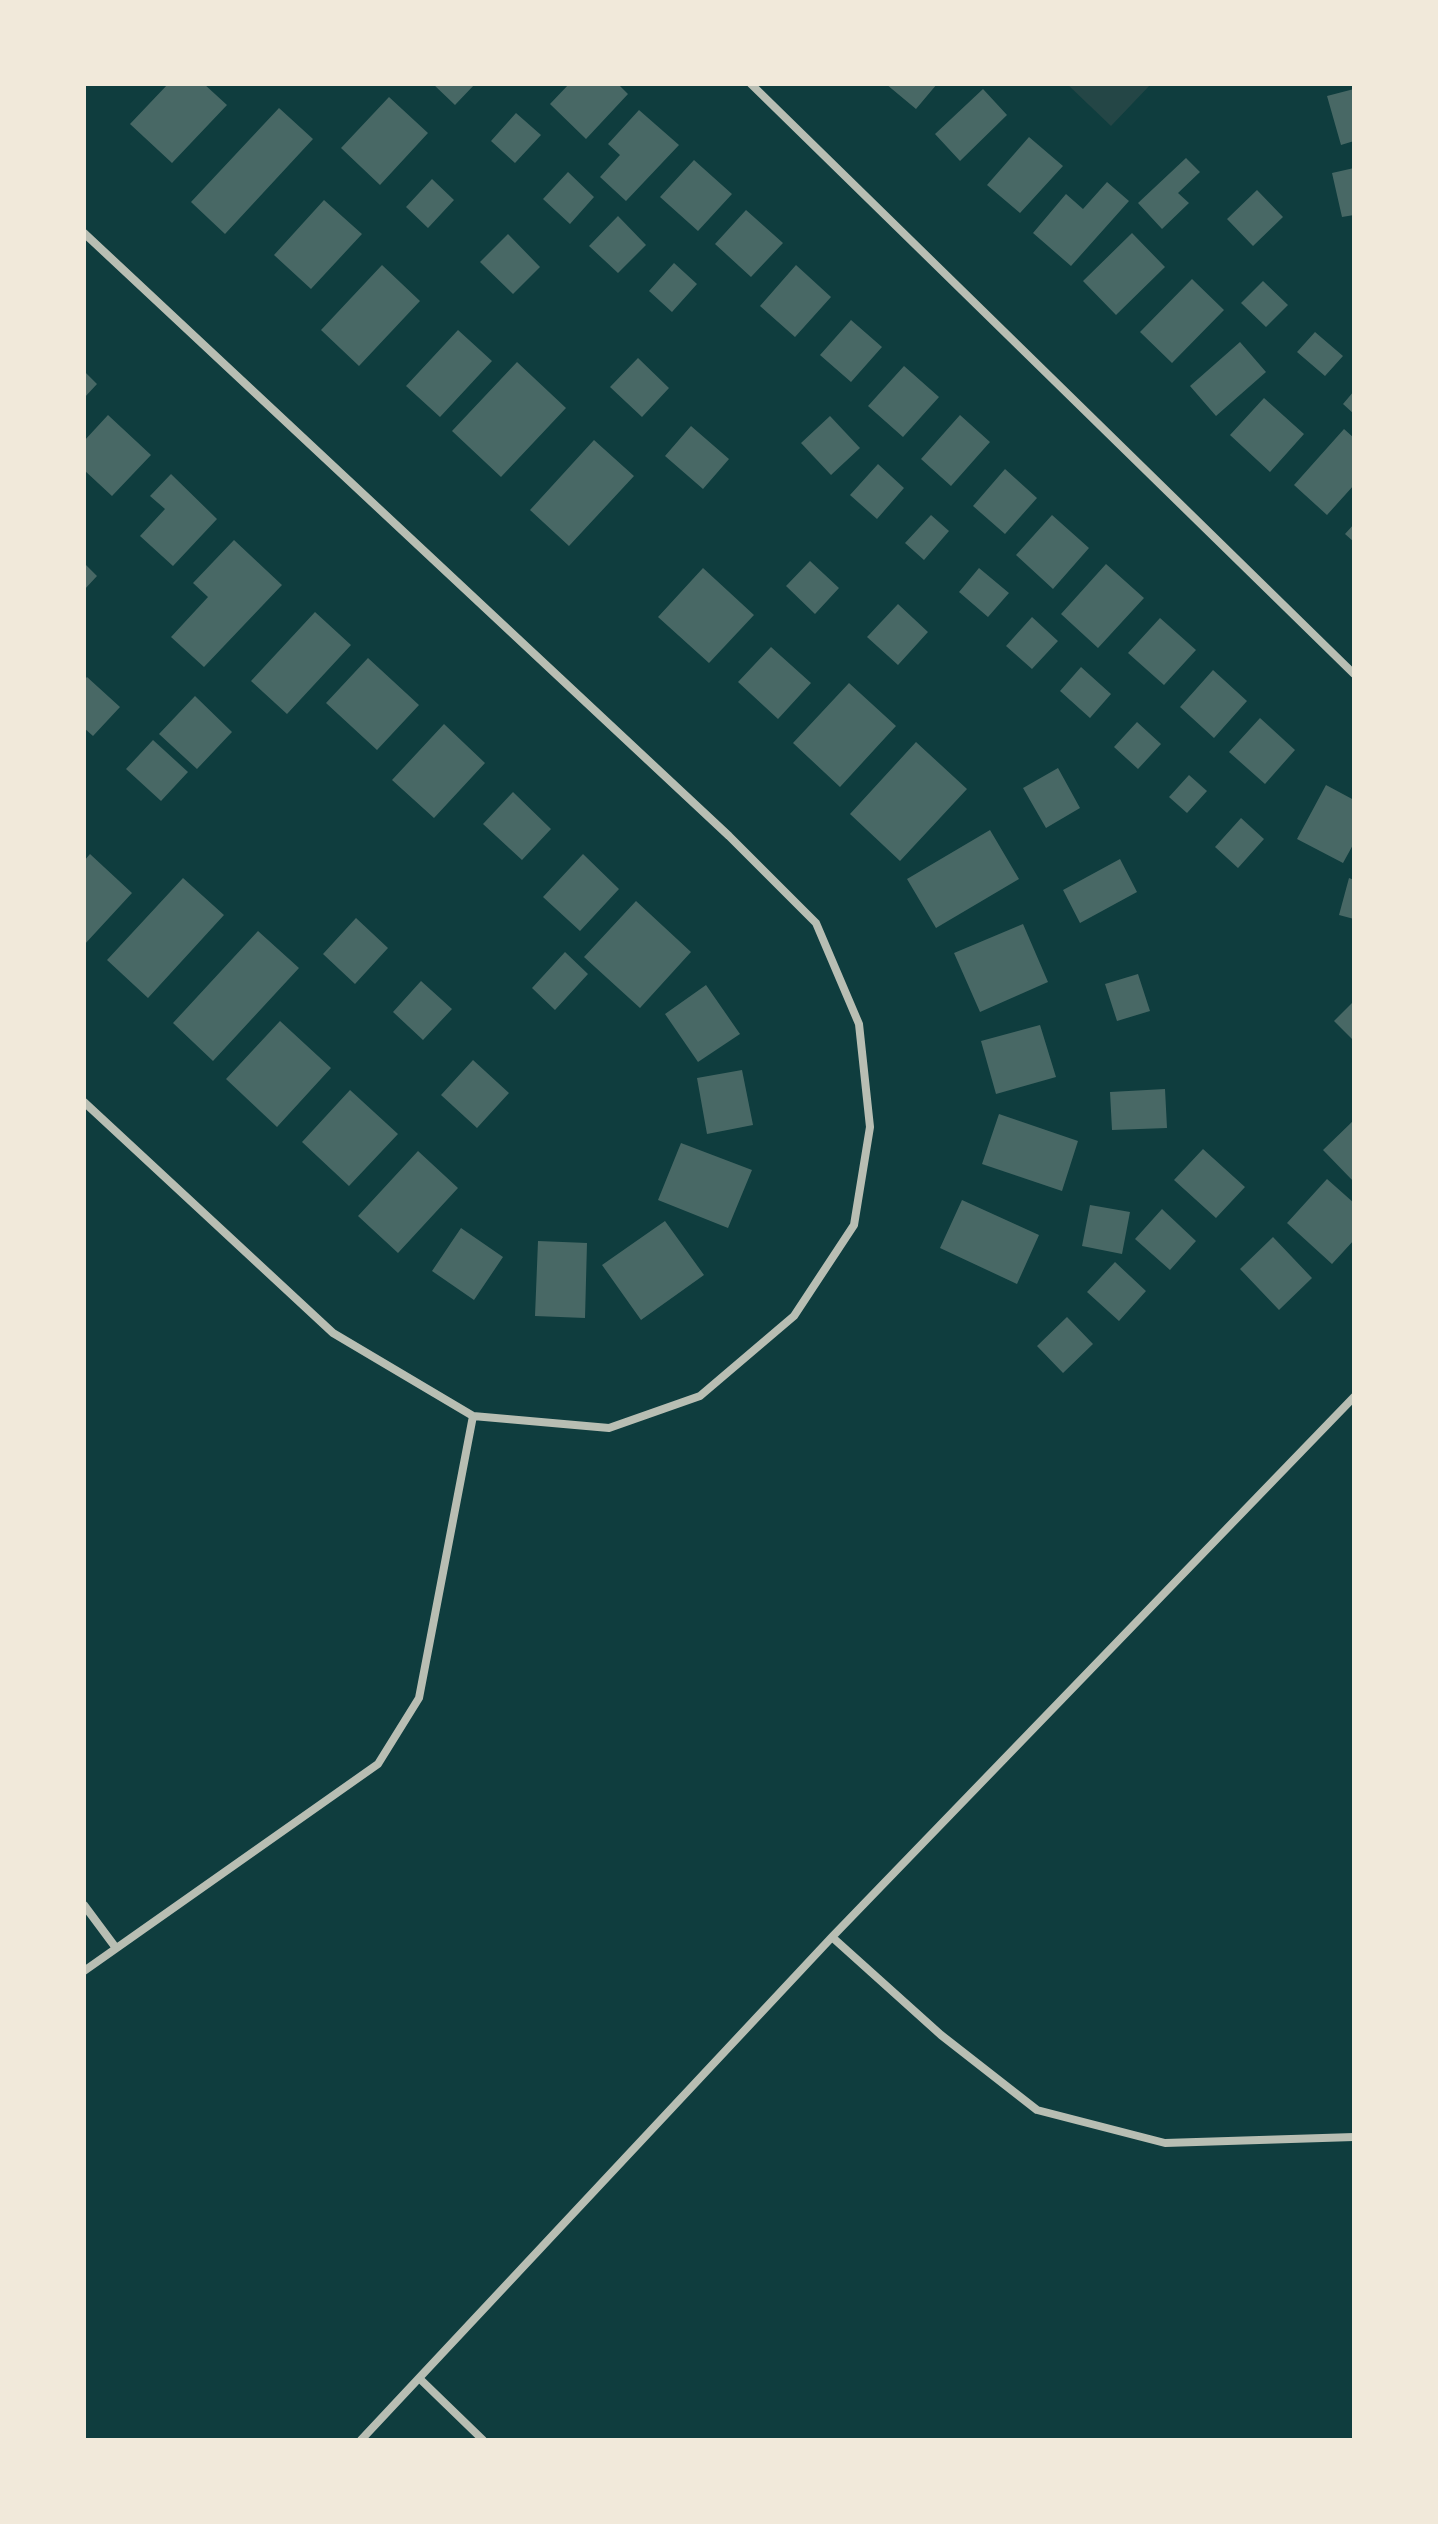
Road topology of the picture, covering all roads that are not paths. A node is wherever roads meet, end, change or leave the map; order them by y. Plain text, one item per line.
1 (751, 84) edge
2 (84, 233) edge
3 (1354, 674) edge
4 (84, 1102) edge
5 (1354, 1397) edge
6 (473, 1416) junction
7 (84, 1905) edge
8 (832, 1937) junction
9 (116, 1948) junction
10 (84, 1971) edge
11 (1354, 2137) edge
12 (419, 2378) junction
13 (361, 2440) edge
14 (483, 2440) edge

1 - 3 street
2 - 6 street
4 - 6 street
5 - 8 street
6 - 9 street
7 - 9 street
8 - 11 street
8 - 12 street
9 - 10 street
12 - 13 street
12 - 14 street

